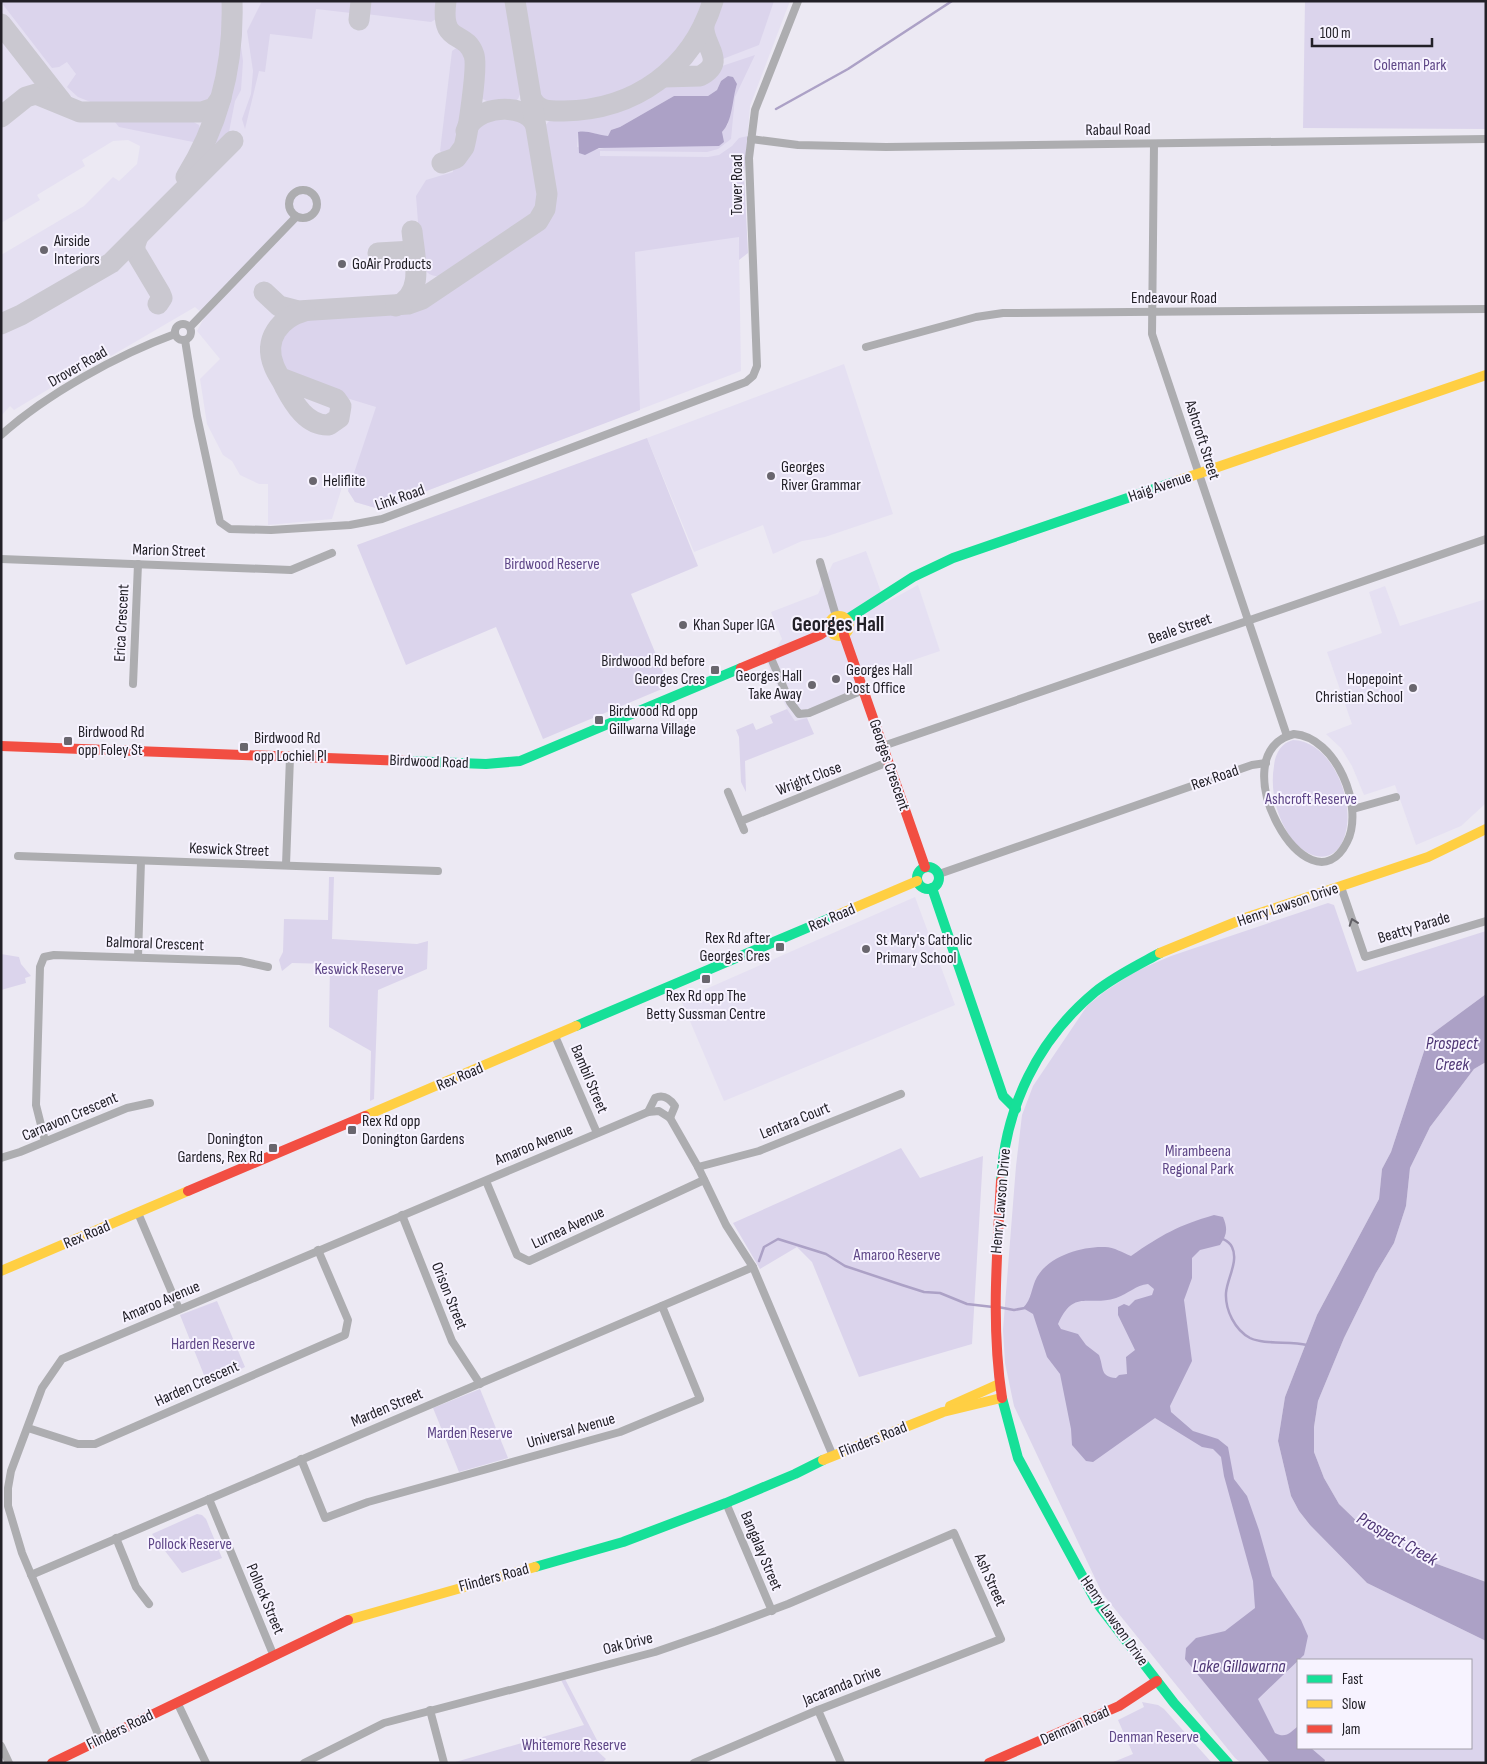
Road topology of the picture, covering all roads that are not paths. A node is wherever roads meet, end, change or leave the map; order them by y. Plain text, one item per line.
1 (798, 1) edge
2 (752, 139) junction
3 (1486, 139) edge
4 (1154, 144) junction
5 (296, 217) dead end
6 (1486, 309) edge
7 (1151, 312) junction
8 (190, 327) junction
9 (174, 334) junction
10 (185, 340) junction
11 (866, 347) dead end
12 (1486, 375) edge
13 (753, 376) joint
14 (1, 435) edge
15 (1198, 474) junction
16 (1486, 539) edge
17 (332, 553) dead end
18 (1, 559) edge
19 (820, 562) dead end
20 (138, 564) junction
21 (836, 616) junction
22 (846, 620) junction
23 (1248, 620) junction
24 (830, 628) junction
25 (844, 635) junction
26 (770, 656) junction
27 (133, 684) dead end
28 (863, 690) junction
29 (1287, 736) junction
30 (1, 746) edge
31 (882, 746) junction
32 (290, 757) junction
33 (888, 762) junction
34 (1266, 763) junction
35 (728, 792) dead end
36 (1396, 797) dead end
37 (1353, 809) junction
38 (741, 821) junction
39 (1486, 829) edge
40 (744, 830) dead end
41 (18, 856) dead end
42 (141, 861) junction
43 (286, 865) junction
44 (925, 867) junction
45 (438, 872) dead end
46 (939, 874) junction
47 (917, 880) junction
48 (1341, 887) junction
49 (932, 888) junction
50 (1486, 921) edge
51 (32, 957) dead end
52 (138, 957) junction
53 (42, 960) junction
54 (268, 967) dead end
55 (555, 1036) junction
56 (901, 1094) dead end
57 (150, 1103) dead end
58 (1016, 1109) junction
59 (648, 1112) junction
60 (670, 1118) junction
61 (597, 1134) junction
62 (45, 1142) junction
63 (1, 1158) edge
64 (698, 1167) junction
65 (486, 1180) junction
66 (704, 1180) junction
67 (138, 1213) junction
68 (402, 1215) junction
69 (318, 1250) junction
70 (753, 1267) junction
71 (1, 1271) edge
72 (662, 1306) junction
73 (179, 1309) junction
74 (480, 1384) junction
75 (999, 1384) junction
76 (1000, 1398) junction
77 (943, 1412) junction
78 (28, 1428) junction
79 (833, 1456) junction
80 (301, 1459) junction
81 (209, 1498) junction
82 (726, 1503) junction
83 (954, 1533) joint
84 (116, 1538) junction
85 (32, 1575) junction
86 (149, 1604) dead end
87 (772, 1611) junction
88 (1001, 1639) joint
89 (273, 1654) junction
90 (1157, 1682) junction
91 (177, 1702) junction
92 (430, 1710) junction
93 (818, 1710) junction
94 (100, 1738) junction
95 (1, 1746) edge
96 (9, 1763) edge
97 (52, 1763) edge
98 (206, 1763) edge
99 (304, 1763) edge
100 (444, 1763) edge
101 (694, 1763) edge
102 (842, 1763) edge
103 (988, 1763) edge
104 (1228, 1763) edge

1 - 2 street, Tower Road
2 - 4 street, Rabaul Road
2 - 13 street, Tower Road
3 - 4 street, Rabaul Road
4 - 7 street, Ashcroft Street
5 - 8 street
6 - 7 street, Endeavour Road
7 - 11 street, Endeavour Road
7 - 15 street, Ashcroft Street
8 - 9 street
8 - 10 street
9 - 10 street
9 - 14 street, Drover Road
10 - 13 street, Link Road
12 - 15 main road, Haig Avenue
15 - 22 main road, Haig Avenue
15 - 23 street, Ashcroft Street
16 - 23 street, Beale Street
17 - 20 street, Marion Street
18 - 20 street, Marion Street
19 - 21 street
20 - 27 street, Erica Crescent
21 - 22 main road
21 - 24 main road
22 - 25 main road
23 - 29 street, Ashcroft Street
23 - 31 street, Beale Street
24 - 25 main road
24 - 26 main road, Birdwood Road
25 - 28 main road, Georges Crescent
26 - 28 street
26 - 32 main road, Birdwood Road
28 - 31 main road, Georges Crescent
29 - 34 street
29 - 37 street
30 - 32 main road, Birdwood Road
31 - 33 main road, Georges Crescent
32 - 43 street
33 - 38 street, Wright Close
33 - 44 main road, Georges Crescent
34 - 37 street
34 - 46 street, Rex Road
35 - 38 street
36 - 37 street
38 - 40 street
39 - 48 main road, Henry Lawson Drive
41 - 42 street, Keswick Street
42 - 43 street, Keswick Street
42 - 52 street
43 - 45 street, Keswick Street
44 - 46 main road
44 - 47 main road
46 - 49 main road
47 - 49 main road
47 - 55 main road, Rex Road
50 -> 48 street, Beatty Parade
48 - 58 main road, Henry Lawson Drive
49 - 58 main road
51 - 53 street, Balmoral Crescent
52 - 53 street, Balmoral Crescent
52 - 54 street, Balmoral Crescent
53 - 62 street
55 - 61 street, Bambil Street
55 - 67 main road, Rex Road
56 - 64 street, Lentara Court
57 - 62 street, Carnavon Crescent
58 - 75 main road, Henry Lawson Drive
59 - 60 street
59 - 60 street, Amaroo Avenue
59 - 61 street, Amaroo Avenue
60 - 64 street, Amaroo Avenue
61 - 65 street, Amaroo Avenue
62 - 63 street, Carnavon Crescent
64 - 66 street, Amaroo Avenue
65 - 66 street, Lurnea Avenue
65 - 68 street, Amaroo Avenue
66 - 70 street, Amaroo Avenue
67 - 71 main road, Rex Road
67 - 73 street
68 - 69 street, Amaroo Avenue
68 - 74 street, Orison Street
69 - 73 street, Amaroo Avenue
69 - 78 street, Harden Crescent
70 - 72 street, Marden Street
70 - 79 street, Amaroo Avenue
72 - 74 street, Marden Street
72 - 80 street, Universal Avenue
73 - 78 street, Amaroo Avenue
74 - 80 street, Marden Street
75 - 76 main road, Henry Lawson Drive
75 - 77 main road, Flinders Road
76 - 77 main road, Flinders Road
76 - 90 main road, Henry Lawson Drive
77 - 79 main road, Flinders Road
78 - 85 street, Amaroo Avenue
79 - 82 main road, Flinders Road
80 - 81 street, Marden Street
81 - 84 street, Marden Street
81 - 89 street, Pollock Street
82 - 87 street, Bangalay Street
82 - 89 main road, Flinders Road
83 - 87 street, Oak Drive
83 - 88 street, Ash Street
84 - 85 street, Marden Street
84 - 86 street
85 - 94 street, Amaroo Avenue
87 - 92 street, Oak Drive
88 - 93 street, Jacaranda Drive
89 - 91 main road, Flinders Road
90 - 103 main road, Denman Road
90 - 104 main road, Henry Lawson Drive
91 - 94 main road, Flinders Road
91 - 98 street
92 - 99 street, Oak Drive
92 - 100 street
93 - 101 street, Jacaranda Drive
93 - 102 street
94 - 97 main road, Flinders Road
95 - 96 street

